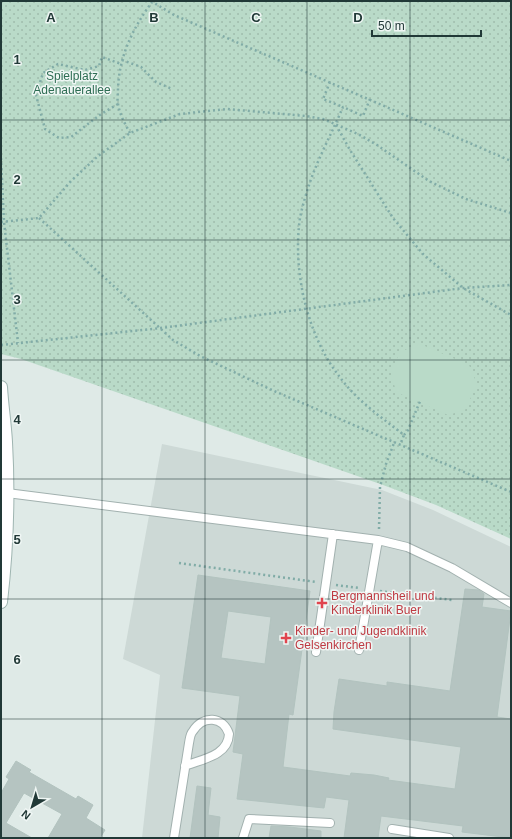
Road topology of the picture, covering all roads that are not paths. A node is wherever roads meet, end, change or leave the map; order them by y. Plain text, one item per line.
1 (1, 387) edge
2 (7, 493) junction
3 (333, 534) junction
4 (378, 540) junction
5 (1, 602) edge
6 (511, 603) edge
7 (359, 650) dead end
8 (316, 652) dead end
9 (185, 766) junction
10 (330, 823) dead end
11 (392, 829) dead end
12 (174, 838) edge
13 (243, 838) edge
14 (449, 838) edge

1 - 2 street
2 - 3 lane
2 - 5 street
3 - 4 lane
3 - 8 lane
4 - 6 lane
4 - 7 lane
9 - 9 lane
9 - 12 lane
10 - 13 lane
11 - 14 lane

